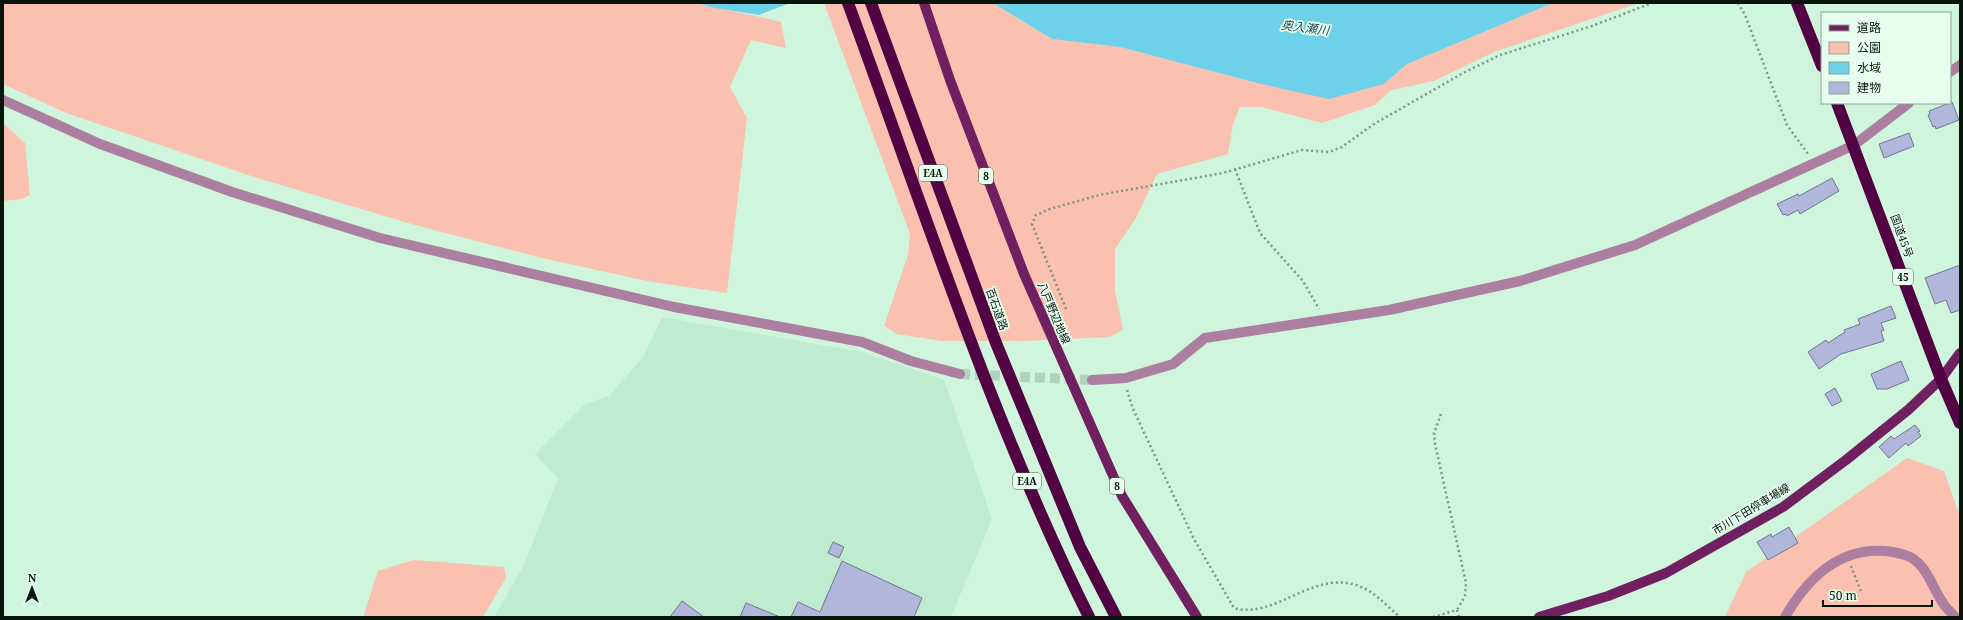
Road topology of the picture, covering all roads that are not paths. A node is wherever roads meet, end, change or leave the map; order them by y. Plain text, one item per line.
1 (848, 3) edge
2 (871, 3) edge
3 (924, 3) edge
4 (1797, 3) edge
5 (1821, 63) edge
6 (1960, 65) edge
7 (1951, 71) edge
8 (3, 100) edge
9 (1837, 104) edge
10 (1908, 104) edge
11 (1854, 145) junction
12 (1960, 354) edge
13 (960, 374) tunnel mouth
14 (1941, 378) junction
15 (1092, 380) tunnel mouth
16 (1960, 423) edge
17 (1089, 617) edge
18 (1116, 617) edge
19 (1198, 617) edge
20 (1539, 617) edge
21 (1785, 617) edge
22 (1955, 617) edge

1 - 17 highway, E4A
2 - 18 highway, 百石道路 / E4A
3 - 19 main road, 八戸野辺地線 / 8
4 - 5 highway
6 - 7 street
8 - 13 street
9 - 11 highway, 国道45号 / 45
10 - 11 street
11 - 14 highway, 国道45号 / 45
11 - 15 street
12 - 14 main road, 市川下田停車場線
14 - 16 highway, 国道45号 / 45
14 - 20 main road, 市川下田停車場線
21 - 22 street

